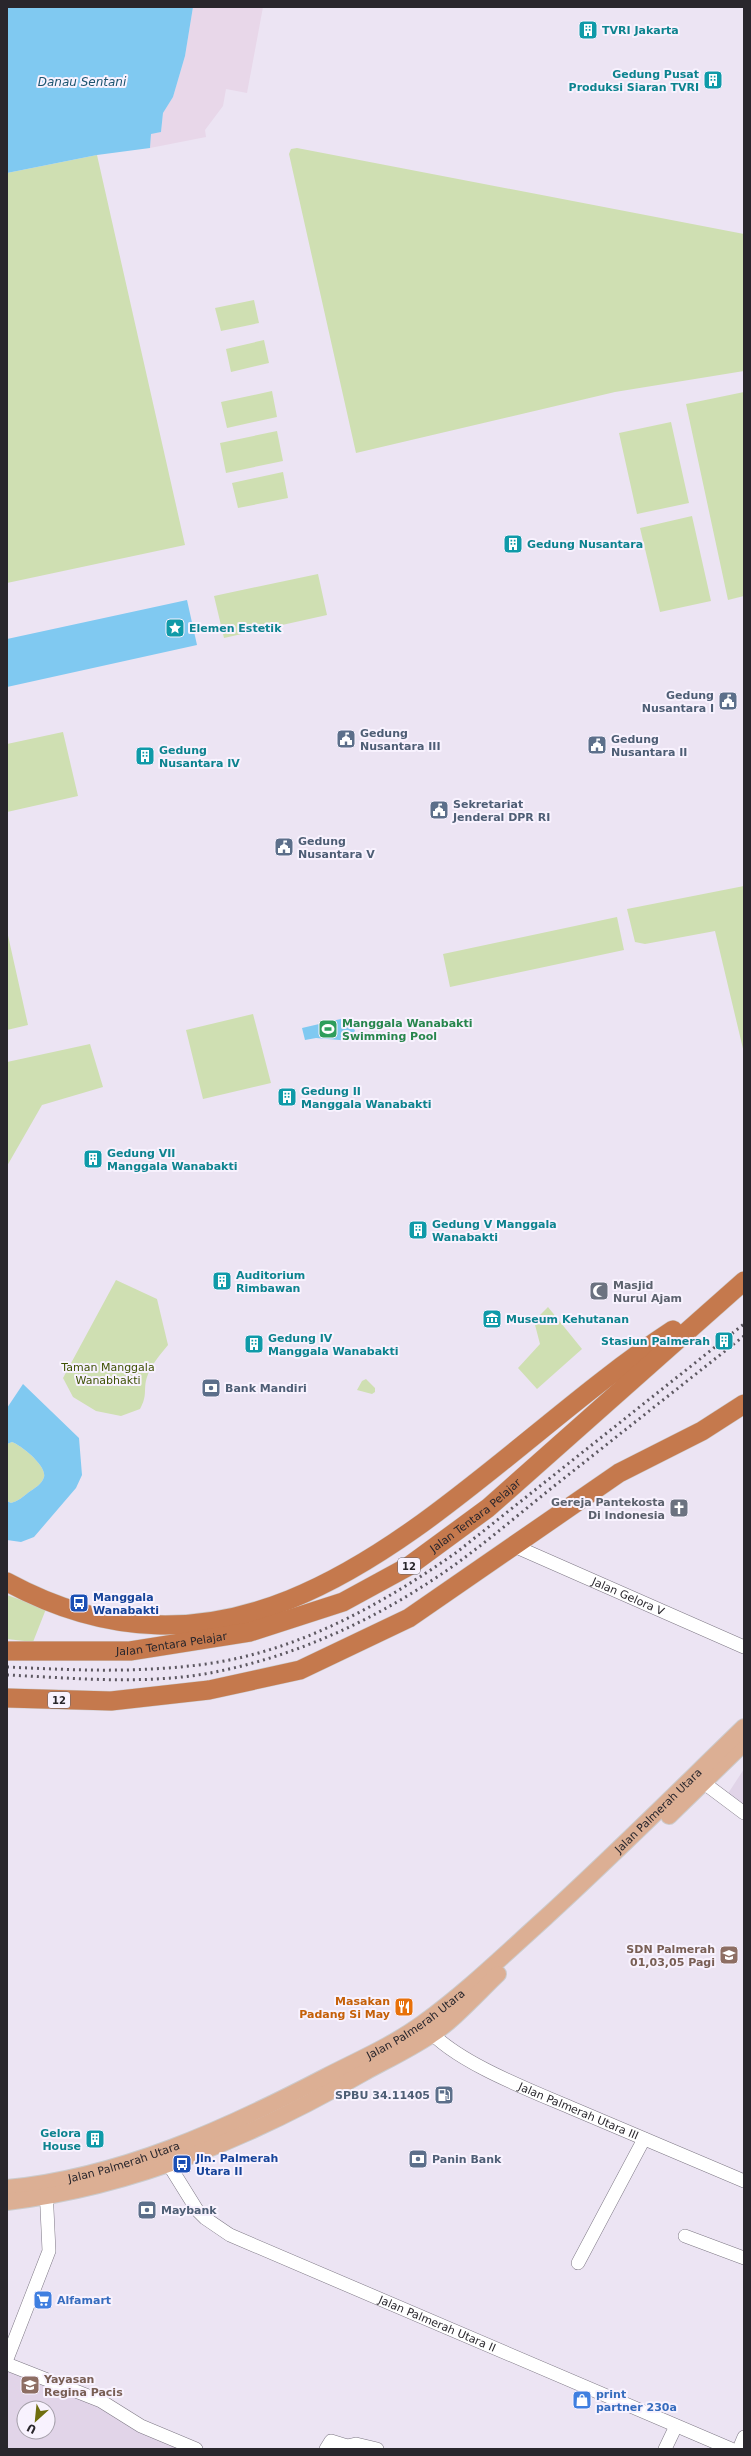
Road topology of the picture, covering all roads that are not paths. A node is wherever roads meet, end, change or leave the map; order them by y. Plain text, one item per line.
1 (744, 1281) edge
2 (726, 1295) junction
3 (744, 1404) edge
4 (512, 1545) junction
5 (7, 1582) edge
6 (251, 1623) junction
7 (744, 1647) edge
8 (7, 1651) edge
9 (7, 1698) edge
10 (744, 1727) edge
11 (744, 1743) edge
12 (699, 1780) junction
13 (744, 1813) edge
14 (427, 2029) junction
15 (337, 2080) junction
16 (644, 2139) junction
17 (164, 2150) junction
18 (169, 2165) junction
19 (126, 2171) junction
20 (744, 2181) edge
21 (7, 2188) edge
22 (47, 2190) junction
23 (7, 2202) edge
24 (685, 2236) dead end
25 (744, 2258) edge
26 (578, 2263) dead end
27 (7, 2359) edge
28 (7, 2364) edge
29 (676, 2426) junction
30 (744, 2437) edge
31 (705, 2444) edge
32 (196, 2449) edge
33 (326, 2449) edge
34 (377, 2449) edge
35 (665, 2449) edge
36 (731, 2449) edge
37 (739, 2449) edge

1 - 2 highway, Jalan Tentara Pelajar / 12
2 - 6 highway
2 - 6 highway, Jalan Tentara Pelajar / 12
3 - 4 highway, 12
4 - 7 street, Jalan Gelora V
4 - 9 highway, 12
5 - 6 highway
6 - 8 highway, Jalan Tentara Pelajar / 12
10 - 12 main road, Jalan Palmerah Utara
11 - 12 main road, Jalan Palmerah Utara
12 - 13 street
12 - 14 main road, Jalan Palmerah Utara
14 - 15 main road, Jalan Palmerah Utara
14 - 16 street, Jalan Palmerah Utara III
15 - 17 main road, Jalan Palmerah Utara
15 - 18 main road, Jalan Palmerah Utara
16 - 20 street, Jalan Palmerah Utara III
16 - 26 street
17 - 18 main road
17 - 19 main road, Jalan Palmerah Utara
18 - 19 main road, Jalan Palmerah Utara
18 - 29 street, Jalan Palmerah Utara II
19 - 22 main road, Jalan Palmerah Utara
21 - 22 main road, Jalan Palmerah Utara
22 - 23 main road, Jalan Palmerah Utara
22 - 27 street
24 - 25 street
28 - 32 street
29 - 31 street, Jalan Palmerah Utara II
29 - 35 street
30 - 37 street
31 - 36 street, Jalan Palmerah Utara II
33 - 34 street

